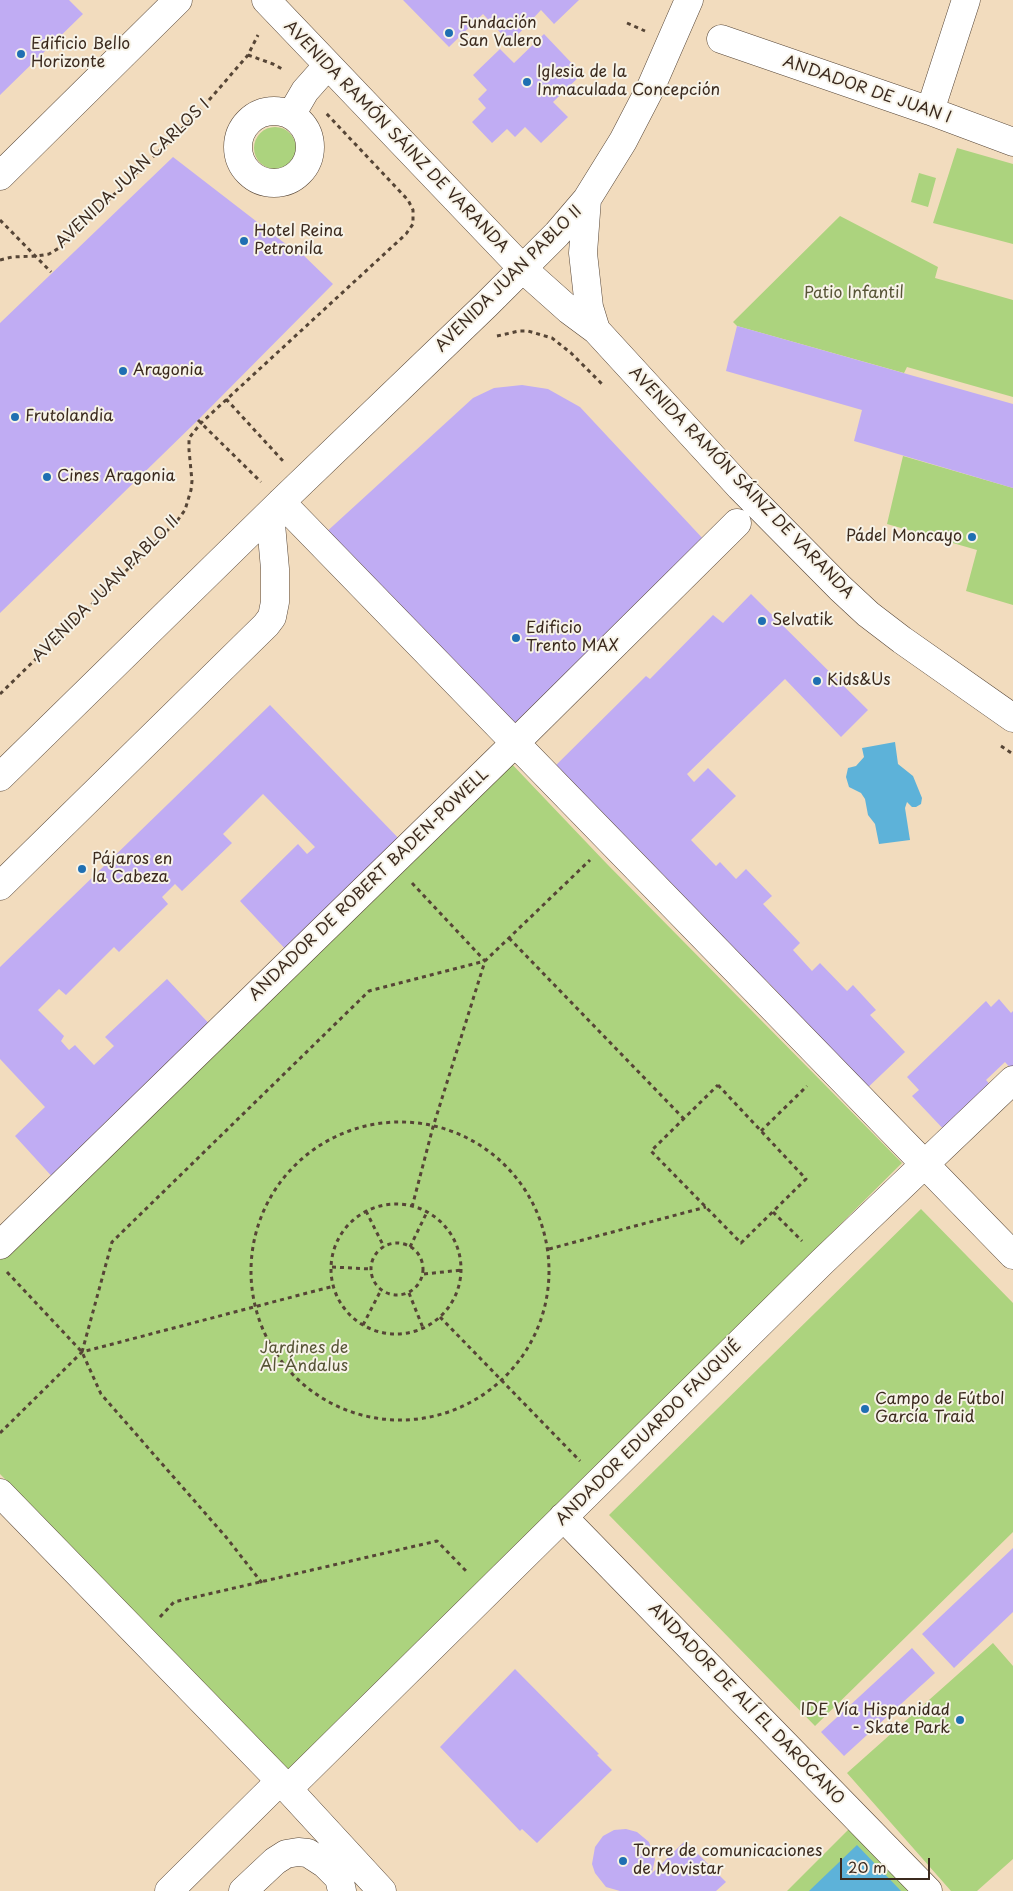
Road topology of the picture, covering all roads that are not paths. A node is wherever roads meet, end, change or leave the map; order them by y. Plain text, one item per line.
1 (178, 0) edge
2 (266, 0) edge
3 (689, 0) edge
4 (966, 0) edge
5 (721, 39) dead end
6 (328, 65) junction
7 (930, 111) junction
8 (291, 114) dead end
9 (1013, 142) edge
10 (0, 176) edge
11 (588, 199) junction
12 (523, 269) junction
13 (596, 330) junction
14 (275, 507) junction
15 (737, 523) dead end
16 (1013, 718) edge
17 (515, 743) junction
18 (0, 777) edge
19 (0, 886) edge
20 (1013, 1080) edge
21 (924, 1164) junction
22 (0, 1245) edge
23 (1013, 1255) edge
24 (0, 1493) edge
25 (564, 1517) junction
26 (284, 1785) junction
27 (169, 1891) edge
28 (243, 1891) edge
29 (342, 1891) edge
30 (382, 1891) edge
31 (928, 1891) edge

1 - 10 street
2 - 6 street, AVENIDA RAMÓN SÁINZ DE VARANDA
3 - 11 street, AVENIDA JUAN PABLO II
4 - 7 street
5 - 7 street, ANDADOR DE JUAN I
6 - 8 street
6 - 12 street, AVENIDA RAMÓN SÁINZ DE VARANDA
7 - 9 street, ANDADOR DE JUAN I
11 - 12 street, AVENIDA JUAN PABLO II
11 - 13 street, AVENIDA RAMÓN SÁINZ DE VARANDA
12 - 13 street, AVENIDA RAMÓN SÁINZ DE VARANDA
12 - 14 street, AVENIDA JUAN PABLO II
13 - 16 street, AVENIDA RAMÓN SÁINZ DE VARANDA
14 - 17 street
14 - 18 street, AVENIDA JUAN PABLO II
14 - 19 street
15 - 17 street, ANDADOR DE ROBERT BADEN-POWELL
17 - 21 street
17 - 22 street, ANDADOR DE ROBERT BADEN-POWELL
20 - 21 street, ANDADOR EDUARDO FAUQUIÉ
21 - 23 street
21 - 25 street, ANDADOR EDUARDO FAUQUIÉ
24 - 26 street
25 - 26 street, ANDADOR EDUARDO FAUQUIÉ
25 - 31 street, ANDADOR DE ALÍ EL DAROCANO
26 - 27 street, ANDADOR EDUARDO FAUQUIÉ
26 - 30 street
28 - 29 street

